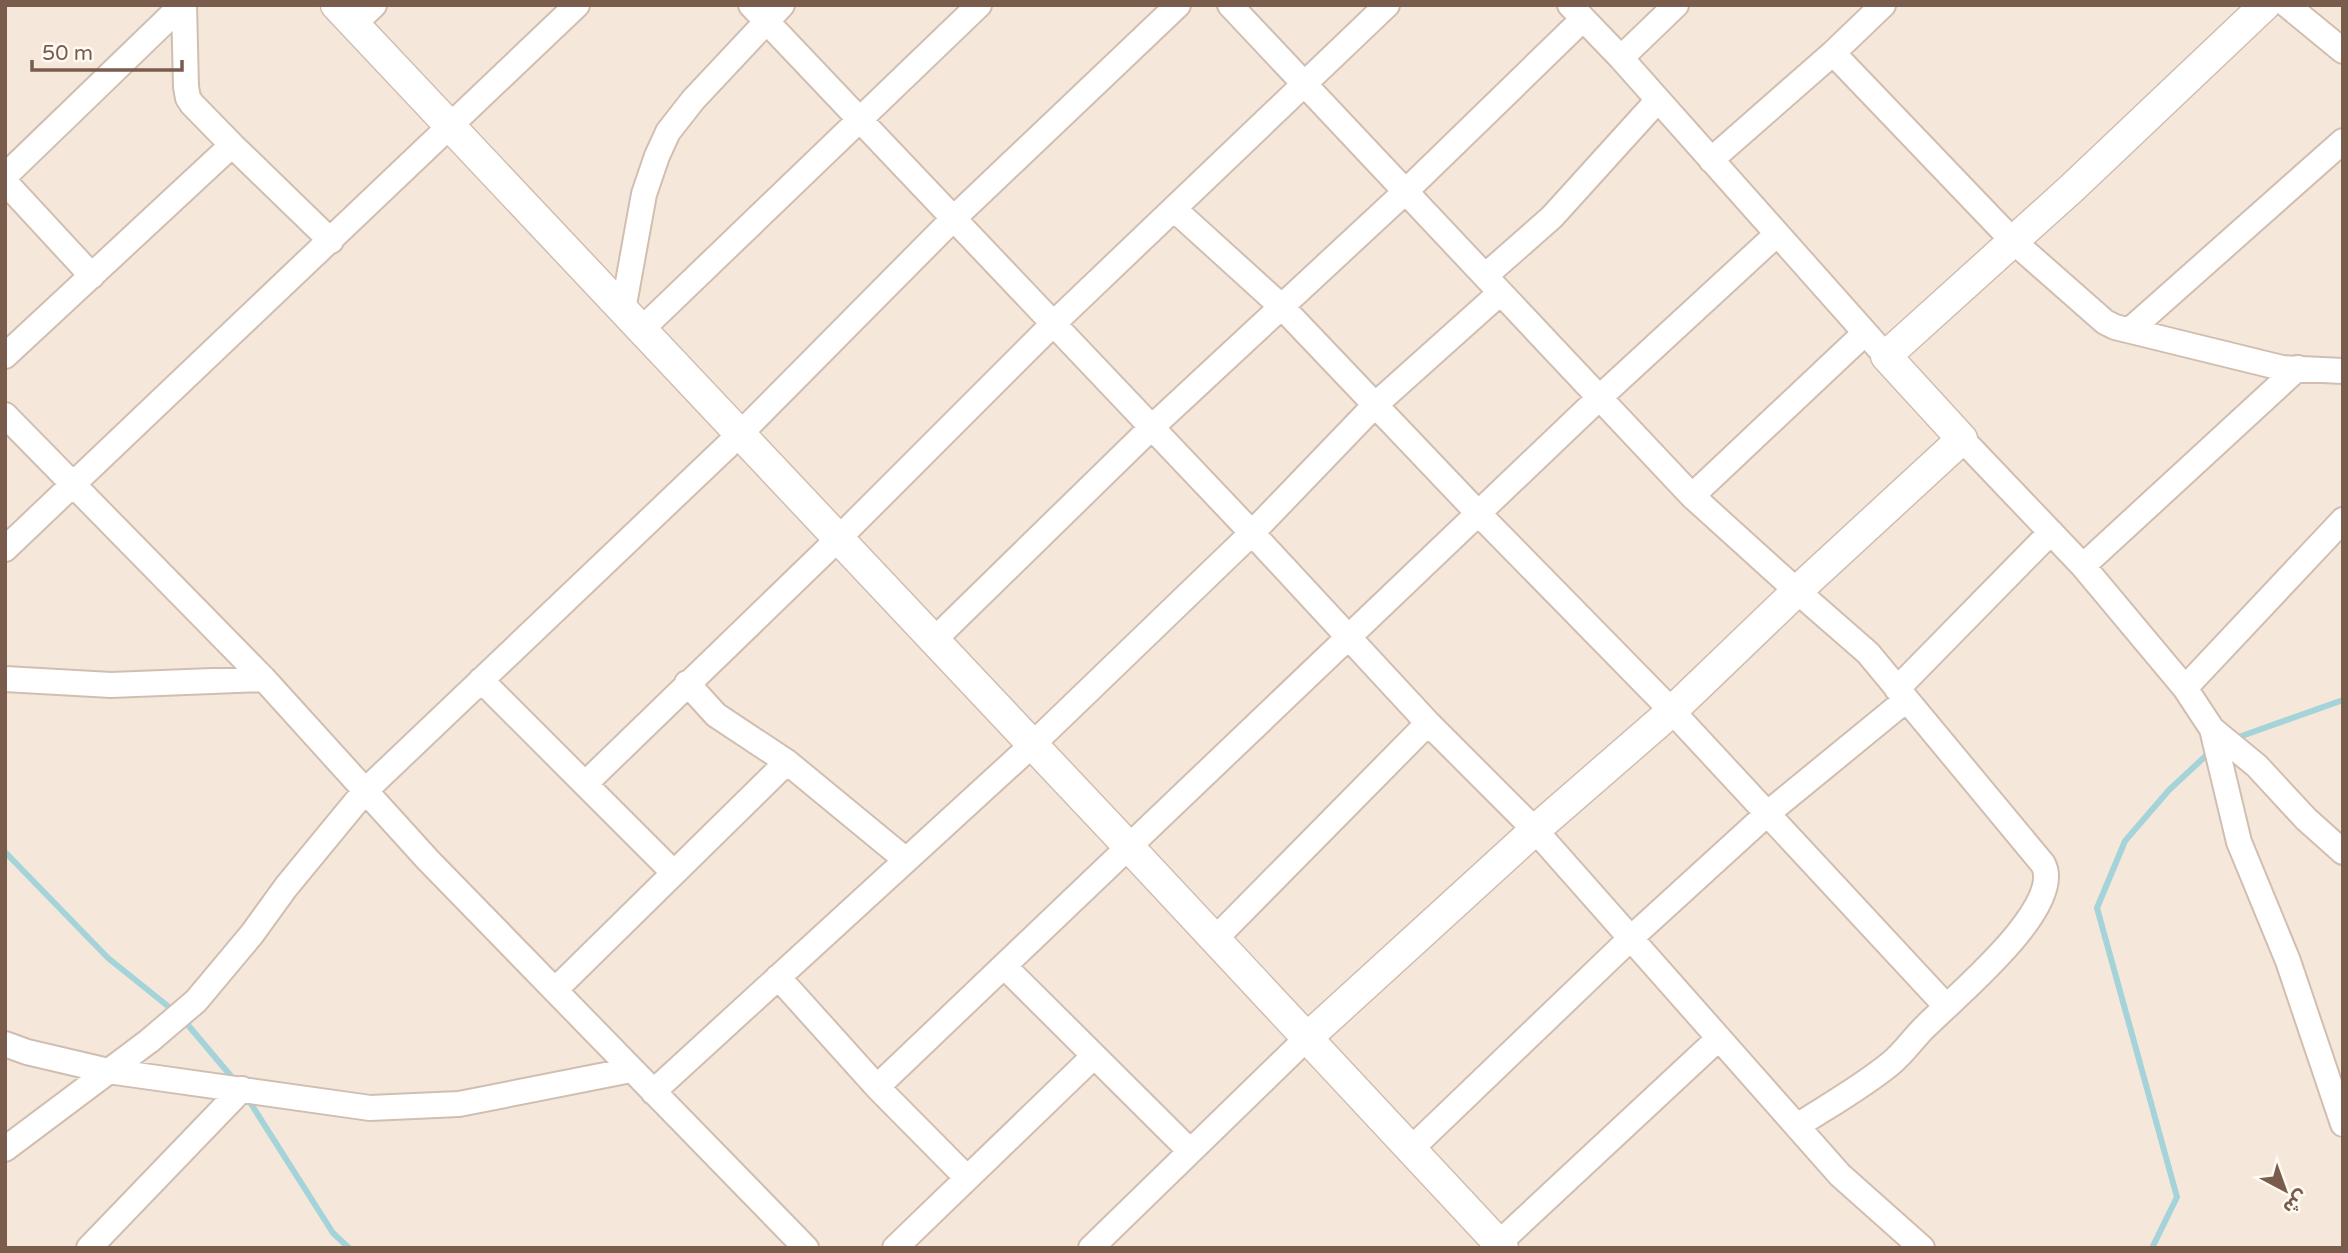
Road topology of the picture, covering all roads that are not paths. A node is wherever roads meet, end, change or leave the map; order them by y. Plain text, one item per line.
1 (183, 5) edge
2 (577, 5) edge
3 (979, 5) edge
4 (1178, 5) edge
5 (1230, 5) edge
6 (1387, 5) edge
7 (1676, 5) edge
8 (1883, 5) edge
9 (2265, 5) edge
10 (2287, 5) edge
11 (766, 11) edge
12 (355, 12) edge
13 (1577, 12) edge
14 (2343, 51) edge
15 (1833, 53) junction
16 (1621, 58) junction
17 (1304, 85) junction
18 (1658, 100) junction
19 (859, 120) junction
20 (451, 127) junction
21 (2343, 141) edge
22 (232, 145) junction
23 (1711, 160) junction
24 (5, 176) edge
25 (5, 182) edge
26 (1405, 192) junction
27 (1174, 209) junction
28 (953, 219) junction
29 (1777, 234) junction
30 (331, 241) junction
31 (2013, 241) junction
32 (92, 276) junction
33 (1493, 284) junction
34 (1282, 307) junction
35 (632, 320) junction
36 (1053, 324) junction
37 (2130, 330) junction
38 (1865, 333) junction
39 (5, 356) edge
40 (1886, 356) junction
41 (2298, 368) junction
42 (2343, 371) edge
43 (1599, 398) junction
44 (1375, 405) junction
45 (5, 415) edge
46 (1151, 428) junction
47 (740, 434) junction
48 (1962, 439) junction
49 (73, 485) junction
50 (1692, 496) junction
51 (1478, 513) junction
52 (2343, 520) edge
53 (2051, 532) junction
54 (1252, 533) junction
55 (838, 539) junction
56 (5, 549) edge
57 (2083, 566) junction
58 (1797, 591) junction
59 (1348, 636) junction
60 (934, 640) junction
61 (5, 679) edge
62 (264, 679) junction
63 (481, 680) junction
64 (687, 683) junction
65 (2185, 688) junction
66 (1902, 694) junction
67 (1672, 711) junction
68 (1428, 723) junction
69 (2212, 729) junction
70 (1032, 745) junction
71 (788, 762) junction
72 (584, 784) junction
73 (365, 791) junction
74 (1768, 813) junction
75 (1535, 831) junction
76 (1129, 847) junction
77 (2343, 852) edge
78 (906, 860) junction
79 (674, 873) junction
80 (1631, 938) junction
81 (1214, 939) junction
82 (1004, 966) junction
83 (778, 977) junction
84 (555, 990) junction
85 (1946, 1006) junction
86 (1307, 1038) junction
87 (1719, 1038) junction
88 (5, 1044) edge
89 (1094, 1056) junction
90 (631, 1070) junction
91 (108, 1071) junction
92 (877, 1087) junction
93 (242, 1089) junction
94 (653, 1092) junction
95 (2343, 1124) edge
96 (1797, 1126) junction
97 (5, 1149) edge
98 (1411, 1149) junction
99 (1190, 1152) junction
100 (967, 1178) junction
101 (94, 1246) edge
102 (1501, 1246) edge
103 (806, 1248) edge
104 (895, 1248) edge
105 (1091, 1248) edge
106 (1922, 1248) edge

1 - 22 street
1 - 24 street
2 - 20 street
3 - 19 street
4 - 28 street
5 - 17 street
6 - 17 street
7 - 16 street
8 - 15 street
9 - 31 street
10 - 14 street
11 - 19 street
11 - 35 street
12 - 20 street
13 - 16 street
13 - 26 street
15 - 23 street
15 - 31 street
16 - 18 street
17 - 26 street
17 - 27 street
18 - 23 street
18 - 33 street
19 - 28 street
19 - 35 street
20 - 30 street
20 - 35 street
21 - 37 street
22 - 30 street
22 - 32 street
23 - 29 street
25 - 32 street
26 - 33 street
26 - 34 street
27 - 34 street
27 - 36 street
28 - 36 street
28 - 47 street
29 - 38 street
29 - 43 street
30 - 49 street
31 - 37 street
31 - 40 street
32 - 39 street
33 - 43 street
33 - 44 street
34 - 44 street
34 - 46 street
35 - 47 street
36 - 46 street
36 - 55 street
37 - 41 street
38 - 40 street
38 - 50 street
40 - 48 street
41 - 42 street
41 - 57 street
43 - 50 street
43 - 51 street
44 - 51 street
44 - 54 street
45 - 49 street
46 - 54 street
46 - 60 street
47 - 55 street
47 - 63 street
48 - 53 street
48 - 58 street
49 - 56 street
49 - 62 street
50 - 58 street
51 - 59 street
51 - 67 street
52 - 65 street
53 - 57 street
53 - 66 street
54 - 59 street
54 - 70 street
55 - 60 street
55 - 64 street
57 - 65 street
58 - 66 street
58 - 67 street
59 - 68 street
59 - 76 street
60 - 70 street
61 - 62 street
62 - 73 street
63 - 72 street
63 - 73 street
64 - 71 street
64 - 72 street
65 - 69 street
66 - 74 street
66 - 85 street
67 - 74 street
67 - 75 street
68 - 75 street
68 - 81 street
69 - 77 street
69 - 95 street
70 - 76 street
70 - 78 street
71 - 78 street
71 - 79 street
72 - 79 street
73 - 84 street
73 - 91 street
74 - 80 street
74 - 85 street
75 - 80 street
75 - 86 street
76 - 81 street
76 - 82 street
78 - 83 street
79 - 84 street
80 - 87 street
80 - 98 street
81 - 86 street
82 - 89 street
82 - 92 street
83 - 92 street
83 - 94 street
84 - 90 street
85 - 96 street
86 - 98 street
86 - 99 street
87 - 96 street
87 - 102 street
88 - 91 street
89 - 99 street
89 - 100 street
90 - 93 street
90 - 94 street
91 - 93 street
91 - 97 street
92 - 100 street
93 - 101 street
94 - 103 street
96 - 106 street
98 - 102 street
99 - 105 street
100 - 104 street

